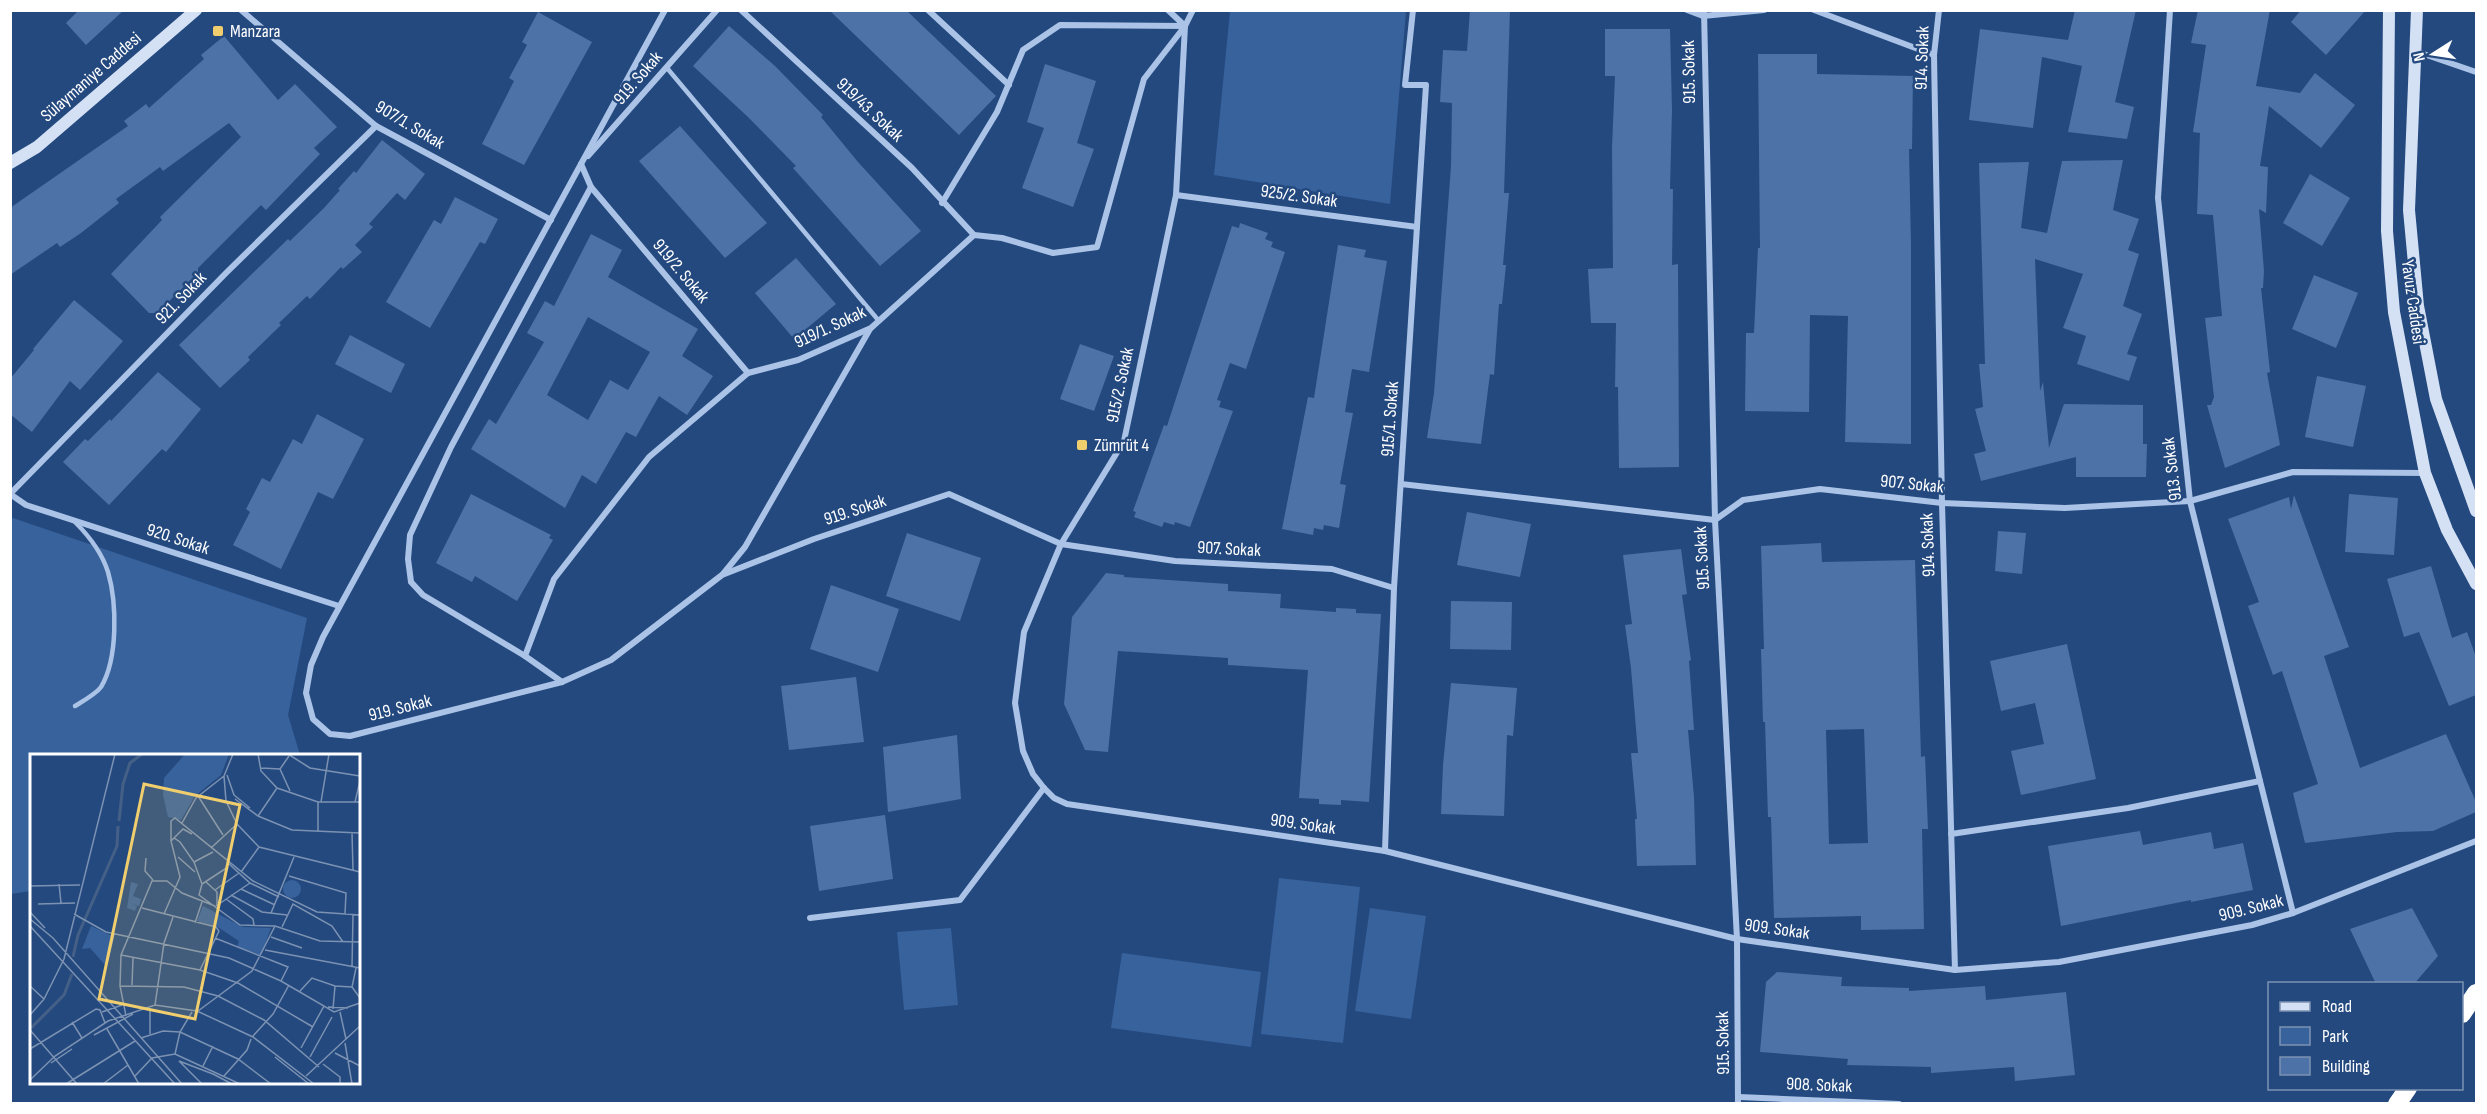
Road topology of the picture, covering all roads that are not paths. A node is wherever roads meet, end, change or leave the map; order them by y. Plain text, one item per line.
1 (196, 10) edge
2 (241, 10) edge
3 (717, 10) edge
4 (741, 10) edge
5 (928, 10) edge
6 (1168, 10) edge
7 (1193, 10) edge
8 (1413, 10) edge
9 (1687, 10) edge
10 (1764, 10) edge
11 (1814, 10) edge
12 (1939, 10) edge
13 (2170, 10) edge
14 (2389, 10) edge
15 (2417, 10) edge
16 (665, 12) edge
17 (1703, 13) edge
18 (1185, 26) junction
19 (2415, 51) junction
20 (1934, 55) junction
21 (667, 68) junction
22 (2476, 72) edge
23 (1009, 85) junction
24 (376, 126) junction
25 (37, 147) junction
26 (10, 152) edge
27 (10, 164) edge
28 (580, 165) junction
29 (591, 187) junction
30 (1176, 195) junction
31 (942, 203) junction
32 (551, 220) junction
33 (1417, 227) junction
34 (974, 235) junction
35 (879, 321) junction
36 (871, 328) junction
37 (748, 374) junction
38 (2425, 473) junction
39 (1401, 484) junction
40 (10, 494) edge
41 (2190, 501) junction
42 (1942, 503) junction
43 (2476, 511) edge
44 (1715, 519) junction
45 (73, 521) junction
46 (1061, 544) junction
47 (722, 575) junction
48 (2476, 584) edge
49 (1394, 588) junction
50 (339, 606) junction
51 (525, 656) junction
52 (562, 682) junction
53 (75, 706) dead end
54 (2260, 780) junction
55 (1044, 788) junction
56 (1067, 804) joint
57 (1951, 834) junction
58 (2476, 841) edge
59 (1385, 851) junction
60 (2293, 913) junction
61 (810, 918) dead end
62 (1737, 939) junction
63 (1955, 970) junction
64 (2476, 993) edge
65 (2463, 1012) edge
66 (2407, 1090) edge
67 (1738, 1100) edge
68 (1899, 1104) edge
69 (2397, 1104) edge

1 - 25 main road, Sülaymaniye Caddesi
2 - 24 street, 907/1. Sokak
3 - 21 street, 919. Sokak
4 - 31 street, 919/43. Sokak
5 - 23 street
6 - 18 street
7 - 18 street
8 - 33 street, 915/1. Sokak
9 - 17 street
10 - 17 street
11 - 20 street
12 - 20 street, 914. Sokak
13 - 41 street, 913. Sokak
14 - 38 main road, Yavuz Caddesi
15 - 19 main road, Yavuz Caddesi
16 - 28 street, 919. Sokak
17 - 44 street, 915. Sokak
18 - 23 street
18 - 30 street, 915/2. Sokak
18 - 34 street
19 - 22 street
19 - 43 main road, Yavuz Caddesi
20 - 42 street, 914. Sokak
21 - 28 street, 919. Sokak
21 - 35 lane
23 - 31 street
24 - 32 street, 907/1. Sokak
24 - 40 street, 921. Sokak
25 - 26 main road, Sülaymaniye Caddesi
25 - 27 main road, Sülaymaniye Caddesi
28 - 29 street
28 - 32 street, 919. Sokak
29 - 37 street, 919/2. Sokak
29 - 51 street
30 - 33 street, 925/2. Sokak
30 - 46 street, 915/2. Sokak
31 - 34 street, 919/43. Sokak
32 - 50 street, 919. Sokak
33 - 39 street, 915/1. Sokak
34 - 35 street, 919/1. Sokak
35 - 36 street, 919/1. Sokak
36 - 37 street, 919/1. Sokak
36 - 47 street
37 - 51 street, 919/1. Sokak
38 - 41 street, 907. Sokak
38 - 48 main road, Yavuz Caddesi
39 - 44 street
39 - 49 street, 915/1. Sokak
40 - 45 street, 920. Sokak
41 - 42 street, 907. Sokak
41 - 54 street, 913. Sokak
42 - 44 street, 907. Sokak
42 - 57 street, 914. Sokak
44 - 62 street, 915. Sokak
45 - 50 street, 920. Sokak
45 - 53 lane
46 - 47 street, 919. Sokak
46 - 49 street, 907. Sokak
46 - 55 street, 915/2. Sokak
47 - 52 street, 919. Sokak
49 - 59 street, 915/1. Sokak
50 - 52 street, 919. Sokak
51 - 52 street
54 - 57 street
54 - 60 street, 913. Sokak
55 - 56 street, 915/2. Sokak
55 - 61 street
56 - 59 street, 909. Sokak
57 - 63 street, 914. Sokak
58 - 60 street, 909. Sokak
59 - 62 street, 909. Sokak
60 - 63 street, 909. Sokak
62 - 63 street, 909. Sokak
62 - 67 street, 915. Sokak
64 - 65 highway
66 - 69 highway
67 - 68 street, 908. Sokak

